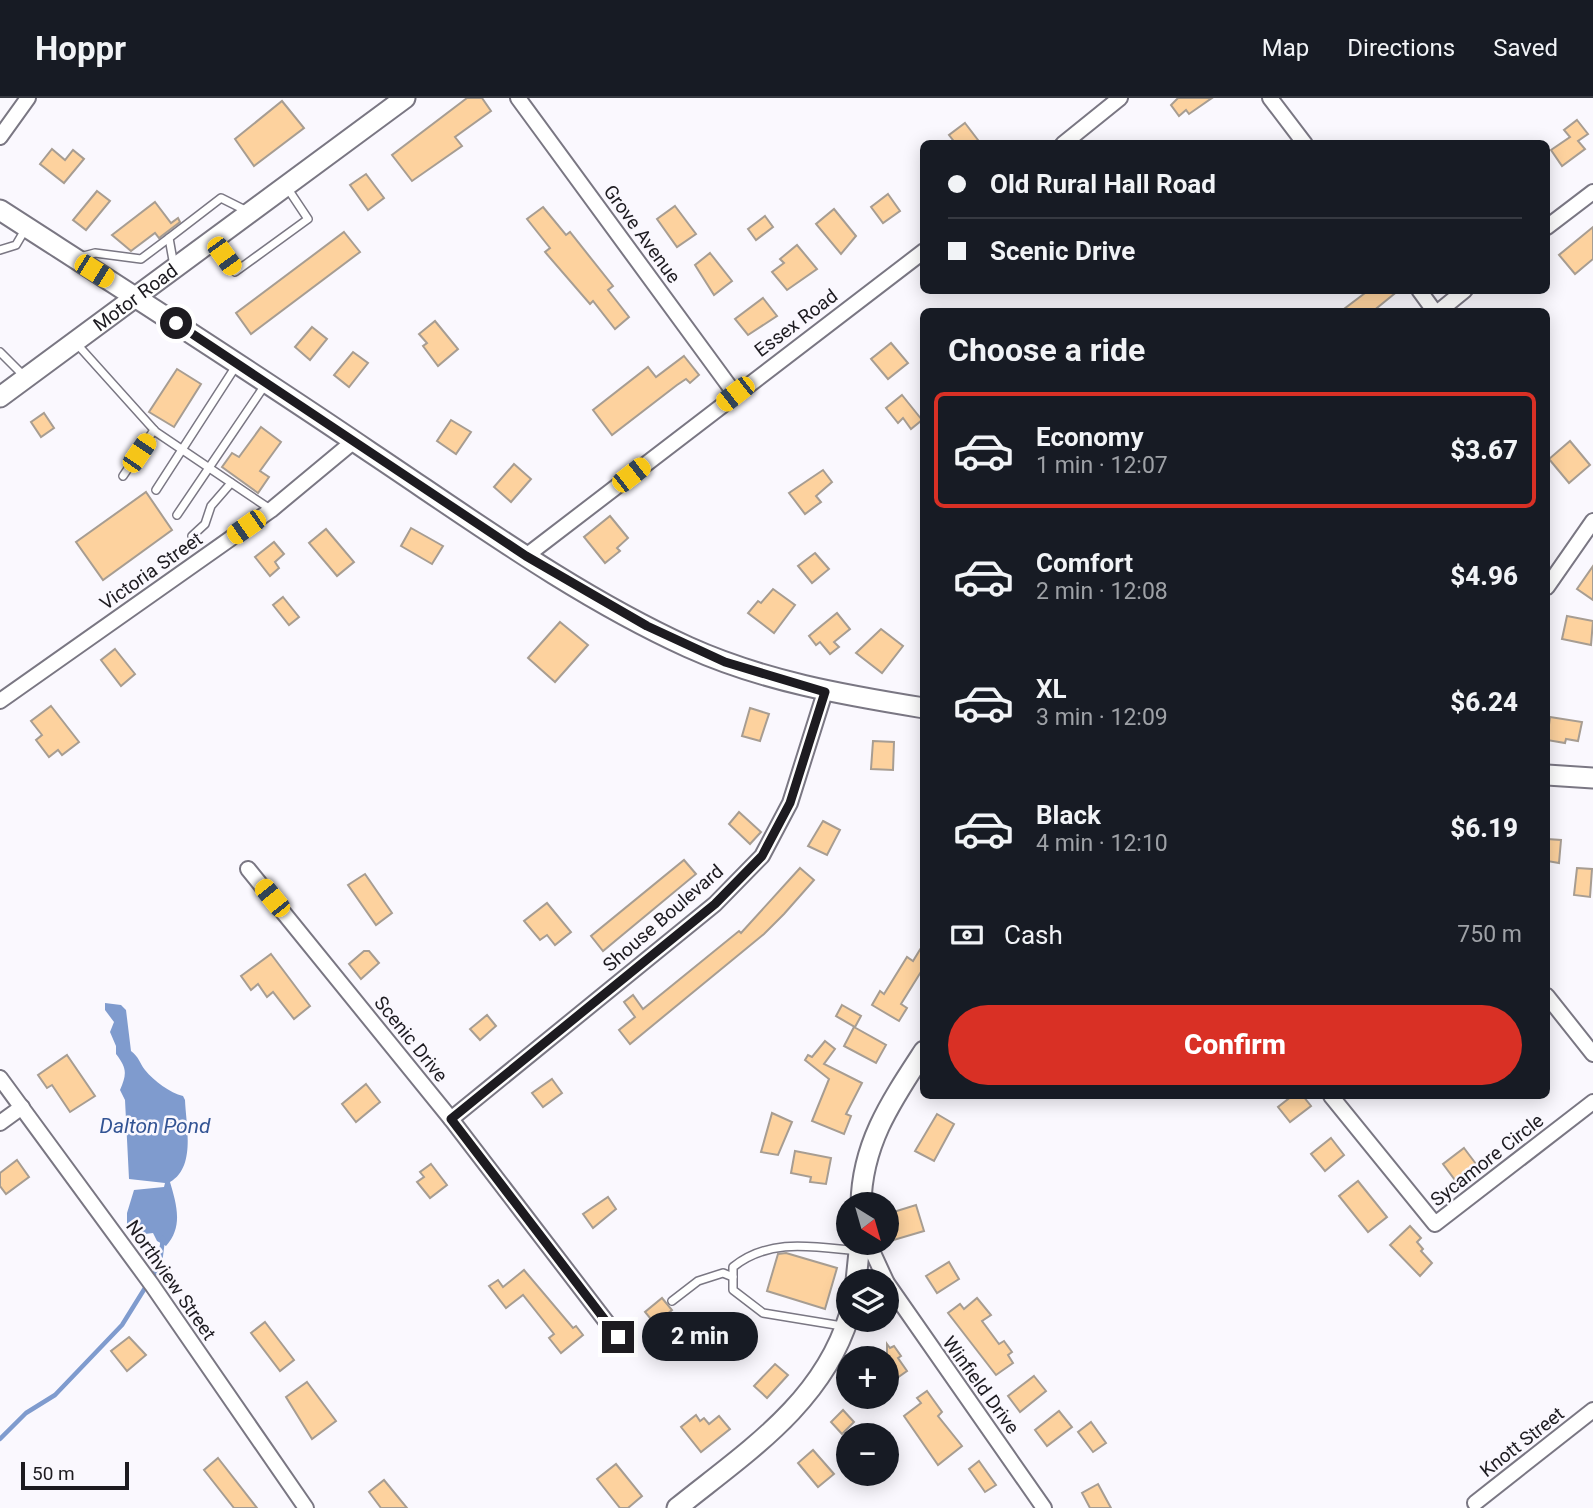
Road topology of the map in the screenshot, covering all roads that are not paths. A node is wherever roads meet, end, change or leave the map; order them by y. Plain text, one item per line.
1 (28, 98) edge
2 (405, 98) edge
3 (518, 98) edge
4 (1120, 98) edge
5 (1270, 98) edge
6 (1, 133) edge
7 (1068, 140) edge
8 (1302, 140) edge
9 (285, 186) junction
10 (1593, 192) edge
11 (0, 210) edge
12 (250, 212) junction
13 (1550, 225) edge
14 (26, 227) junction
15 (169, 238) junction
16 (212, 240) junction
17 (0, 250) edge
18 (920, 254) edge
19 (74, 258) junction
20 (174, 268) junction
21 (1422, 294) edge
22 (1460, 294) edge
23 (134, 297) junction
24 (1433, 308) edge
25 (1441, 308) edge
26 (74, 342) junction
27 (0, 352) edge
28 (238, 362) junction
29 (25, 378) junction
30 (267, 382) junction
31 (735, 394) junction
32 (0, 397) edge
33 (154, 430) junction
34 (355, 441) junction
35 (181, 451) junction
36 (209, 470) junction
37 (123, 476) dead end
38 (231, 484) junction
39 (156, 490) dead end
40 (271, 510) junction
41 (177, 515) dead end
42 (1593, 521) edge
43 (192, 536) dead end
44 (526, 556) junction
45 (1550, 583) edge
46 (825, 692) junction
47 (0, 701) edge
48 (920, 707) edge
49 (1550, 775) edge
50 (1593, 778) edge
51 (248, 869) dead end
52 (1550, 1000) edge
53 (1593, 1054) edge
54 (920, 1057) edge
55 (0, 1078) edge
56 (1333, 1099) edge
57 (1593, 1101) edge
58 (22, 1107) junction
59 (451, 1119) junction
60 (0, 1123) edge
61 (862, 1192) edge
62 (836, 1245) edge
63 (733, 1278) junction
64 (899, 1299) edge
65 (672, 1301) dead end
66 (836, 1320) edge
67 (842, 1332) edge
68 (618, 1337) dead end
69 (1593, 1410) edge
70 (1475, 1503) dead end
71 (306, 1508) edge
72 (677, 1508) edge
73 (1044, 1508) edge

1 - 6 street
2 - 9 main road, Motor Road
3 - 31 street, Grove Avenue
4 - 7 street
5 - 8 street
9 - 12 main road, Motor Road
9 - 16 lane
10 - 13 street
11 - 14 main road
12 - 15 lane
12 - 16 main road, Motor Road
14 - 17 lane
14 - 19 main road
15 - 19 lane
15 - 20 lane
16 - 20 main road, Motor Road
18 - 31 street, Essex Road
19 - 23 main road
20 - 23 main road, Motor Road
21 - 24 street
22 - 25 street
23 - 26 main road, Motor Road
23 - 28 main road
26 - 29 main road, Motor Road
26 - 33 lane
27 - 29 lane
28 - 30 main road
28 - 35 lane
29 - 32 main road, Motor Road
30 - 34 main road
30 - 36 lane
31 - 44 street, Essex Road
33 - 35 lane
33 - 37 lane
34 - 40 street, Victoria Street
34 - 44 main road
35 - 36 lane
35 - 39 lane
36 - 38 lane
36 - 41 lane
38 - 40 lane
38 - 43 lane
40 - 47 street, Victoria Street
42 - 45 street
44 - 46 main road
46 - 48 main road
46 - 59 street, Shouse Boulevard
49 - 50 main road
51 - 59 street, Scenic Drive
52 - 53 street
54 - 61 main road
55 - 58 street, Northview Street
56 - 57 street, Sycamore Circle
58 - 60 street
58 - 71 street, Northview Street
59 - 68 street, Scenic Drive
62 - 63 lane
63 - 65 lane
63 - 66 lane
64 - 73 street, Winfield Drive
67 - 72 main road
69 - 70 street, Knott Street

